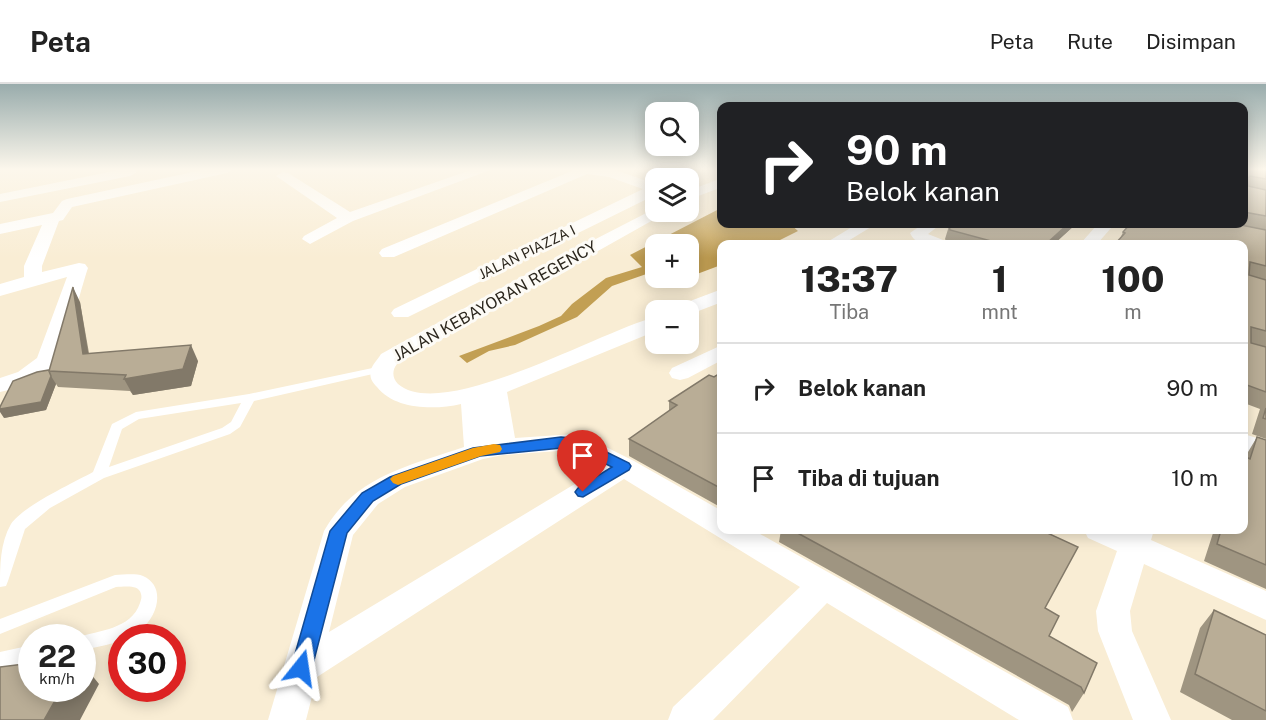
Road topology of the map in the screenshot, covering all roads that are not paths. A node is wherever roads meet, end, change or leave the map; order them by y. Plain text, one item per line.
1 (88, 199) edge
2 (318, 199) edge
3 (403, 199) edge
4 (514, 199) edge
5 (637, 199) edge
6 (53, 218) junction
7 (348, 218) junction
8 (645, 218) edge
9 (862, 228) edge
10 (926, 228) edge
11 (1104, 228) dead end
12 (0, 229) edge
13 (310, 239) dead end
14 (844, 240) edge
15 (926, 240) edge
16 (1093, 240) edge
17 (388, 253) dead end
18 (33, 280) junction
19 (0, 290) edge
20 (717, 297) edge
21 (699, 304) edge
22 (401, 314) dead end
23 (645, 326) edge
24 (717, 354) edge
25 (382, 369) junction
26 (680, 373) dead end
27 (0, 385) edge
28 (483, 392) junction
29 (249, 398) junction
30 (1248, 443) edge
31 (491, 449) junction
32 (1266, 450) edge
33 (624, 466) junction
34 (99, 475) junction
35 (717, 522) edge
36 (736, 534) edge
37 (1120, 534) edge
38 (1136, 537) edge
39 (0, 581) edge
40 (823, 586) junction
41 (1266, 606) edge
42 (0, 627) edge
43 (96, 640) edge
44 (18, 657) edge
45 (0, 660) edge
46 (301, 668) junction
47 (287, 720) edge
48 (687, 720) edge
49 (1054, 720) edge
50 (1152, 720) edge

1 - 6 street
2 - 7 street
3 - 7 street
4 - 17 street
5 - 22 street, JALAN PIAZZA I
6 - 12 street
6 - 18 street
7 - 13 street
8 - 25 street, JALAN KEBAYORAN REGENCY
9 - 14 street
10 - 15 street
11 - 16 street
18 - 19 street
18 - 27 street
20 - 21 street
23 - 28 street, JALAN KEBAYORAN REGENCY
24 - 26 street
25 - 28 street, JALAN KEBAYORAN REGENCY
25 - 29 lane
28 - 31 street
29 - 34 lane
29 - 34 lane
30 - 32 street
31 - 33 street
31 - 46 street
33 - 35 street
33 - 46 street
34 - 39 lane
36 - 40 street
37 - 38 street
38 - 41 street
38 - 50 street
40 - 48 street
40 - 49 street
42 - 43 lane
44 - 45 lane
46 - 47 street

